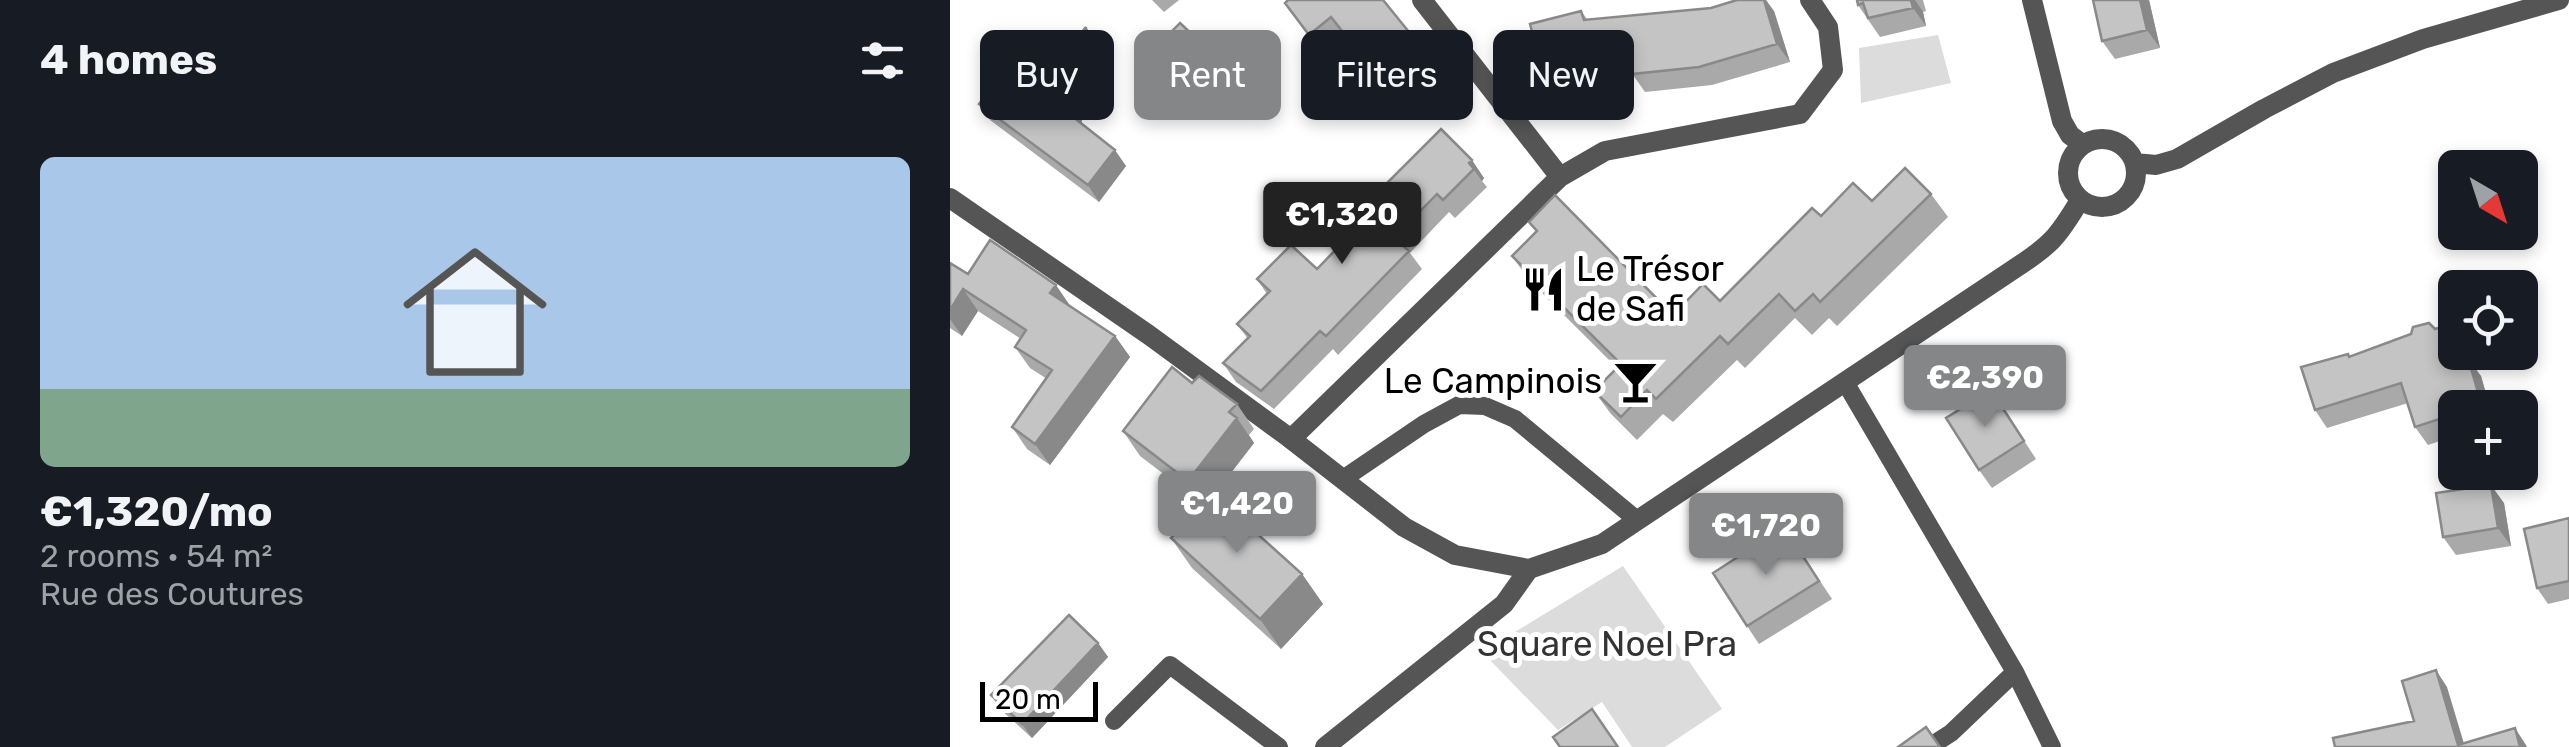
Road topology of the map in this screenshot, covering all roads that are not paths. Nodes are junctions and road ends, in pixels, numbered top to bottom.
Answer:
1 (1422, 0) edge
2 (1810, 0) edge
3 (2032, 0) edge
4 (2559, 0) edge
5 (2082, 144) junction
6 (2135, 164) junction
7 (1560, 177) junction
8 (950, 198) edge
9 (2080, 200) junction
10 (1845, 382) junction
11 (1291, 439) junction
12 (1343, 480) junction
13 (1636, 520) junction
14 (1529, 569) junction
15 (2016, 672) junction
16 (1114, 720) dead end
17 (1279, 747) edge
18 (1326, 747) edge
19 (1928, 747) edge
20 (2052, 747) edge

1 - 7 street
2 - 7 street
3 - 5 street
4 - 6 street
5 - 6 street
5 - 9 street
6 - 9 street
7 - 11 street
8 - 11 street
9 - 10 street
10 - 13 street
10 - 15 lane
11 - 12 street
12 - 13 lane
12 - 14 street
13 - 14 street
14 - 18 street
15 - 19 lane
15 - 20 lane
16 - 17 lane

